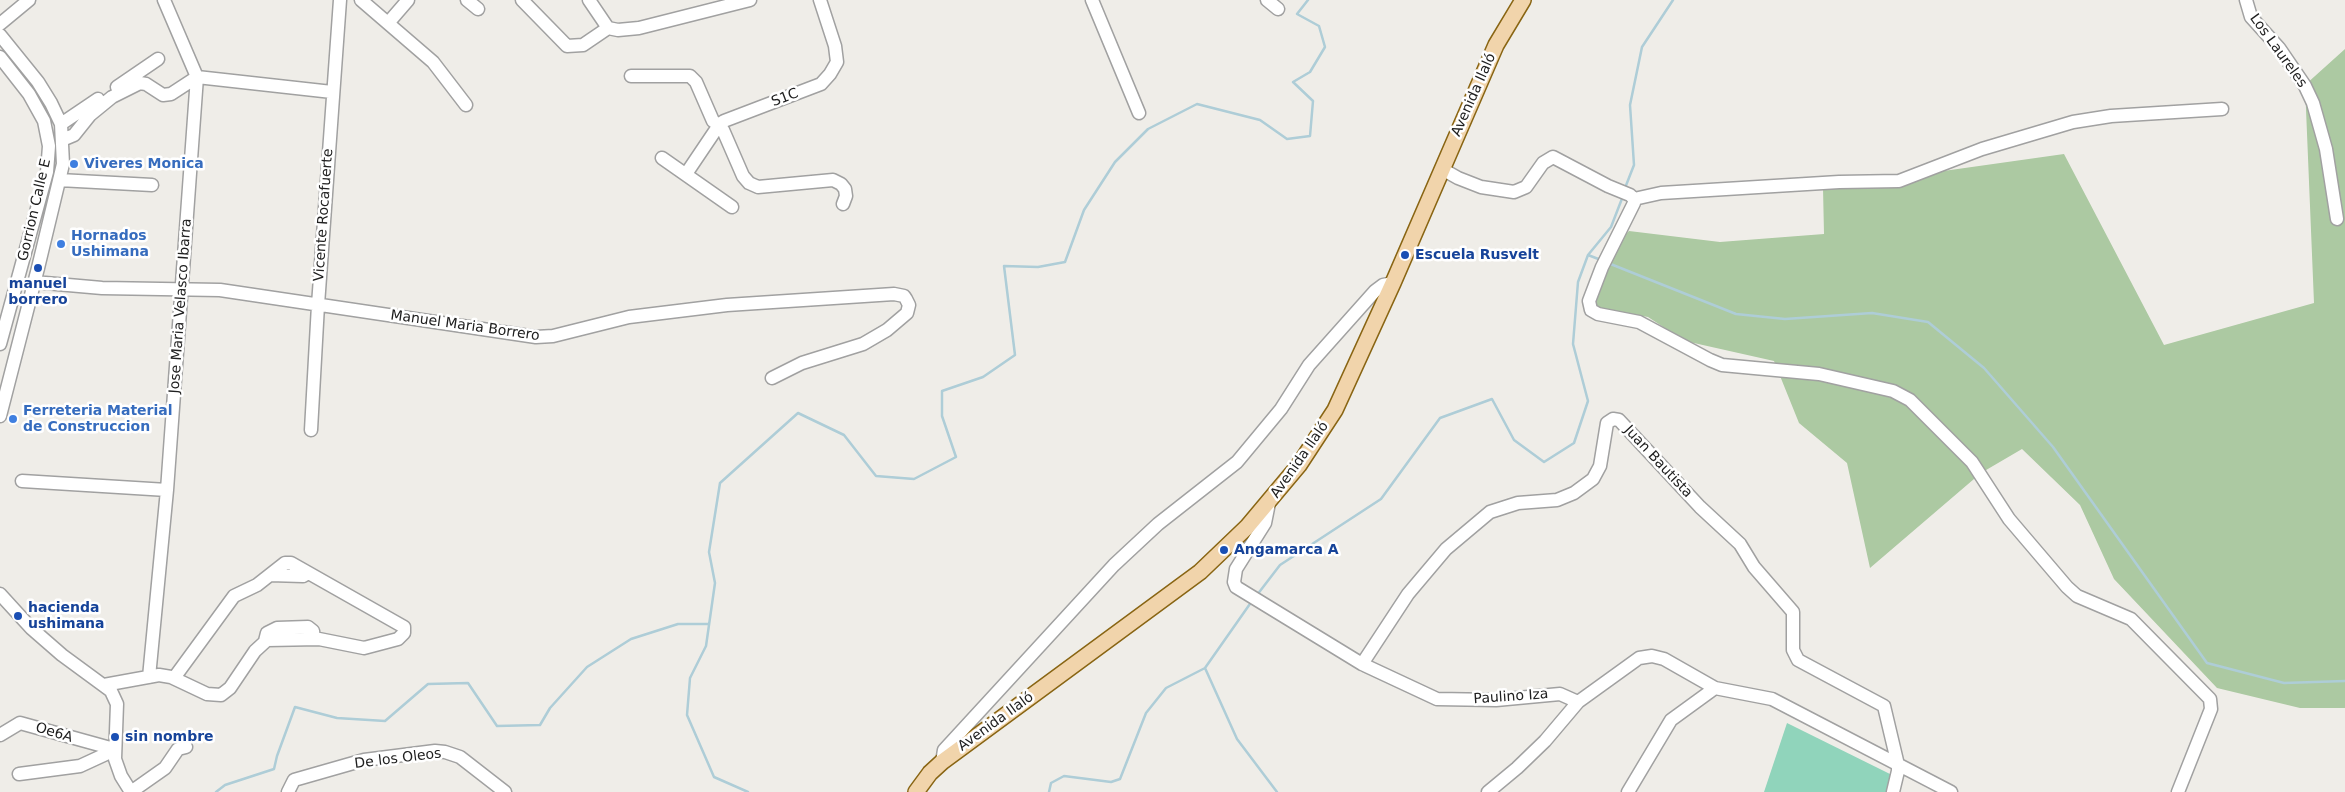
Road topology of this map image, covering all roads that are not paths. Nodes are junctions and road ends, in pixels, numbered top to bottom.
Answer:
1 (29, 0) edge
2 (164, 0) edge
3 (340, 0) edge
4 (361, 0) edge
5 (408, 0) edge
6 (467, 0) edge
7 (522, 0) edge
8 (589, 0) edge
9 (750, 0) edge
10 (820, 0) edge
11 (1092, 0) edge
12 (1267, 0) edge
13 (1523, 0) edge
14 (2246, 0) edge
15 (478, 9) dead end
16 (1278, 9) dead end
17 (389, 22) junction
18 (0, 24) edge
19 (608, 28) junction
20 (0, 35) edge
21 (0, 57) edge
22 (158, 60) dead end
23 (631, 76) dead end
24 (198, 77) junction
25 (332, 92) junction
26 (466, 105) dead end
27 (2222, 108) dead end
28 (1139, 113) dead end
29 (61, 124) junction
30 (720, 125) junction
31 (62, 140) junction
32 (662, 158) dead end
33 (1442, 169) junction
34 (686, 174) junction
35 (59, 180) junction
36 (152, 185) dead end
37 (1632, 197) junction
38 (843, 204) dead end
39 (732, 207) dead end
40 (2337, 219) dead end
41 (34, 282) junction
42 (1393, 284) junction
43 (182, 288) junction
44 (318, 305) junction
45 (1, 343) edge
46 (17, 346) junction
47 (772, 378) dead end
48 (0, 416) edge
49 (311, 430) dead end
50 (22, 480) dead end
51 (167, 490) junction
52 (1269, 503) junction
53 (0, 594) edge
54 (4, 608) edge
55 (1362, 664) junction
56 (149, 677) junction
57 (174, 678) junction
58 (104, 685) junction
59 (1714, 688) junction
60 (1578, 702) junction
61 (0, 736) edge
62 (186, 747) dead end
63 (112, 749) junction
64 (942, 762) junction
65 (1898, 765) junction
66 (19, 774) dead end
67 (131, 792) edge
68 (288, 792) edge
69 (506, 792) edge
70 (916, 792) edge
71 (1488, 792) edge
72 (1628, 792) edge
73 (1893, 792) edge
74 (1951, 792) edge
75 (2178, 792) edge

1 - 18 street
2 - 24 street, Jose Maria Velasco Ibarra
3 - 25 street, Vicente Rocafuerte
4 - 17 street
5 - 17 street
6 - 15 street
7 - 19 street
8 - 19 street
9 - 19 street
10 - 30 street, S1C
11 - 28 street
12 - 16 street
13 - 33 main road, Avenida Ilaló
14 - 40 street, Los Laureles
17 - 26 street
20 - 29 street
21 - 45 street, Gorrion Calle E
22 - 29 street
23 - 30 street
24 - 25 street
24 - 31 street
24 - 43 street, Jose Maria Velasco Ibarra
25 - 44 street, Vicente Rocafuerte
27 - 37 street
29 - 31 street
30 - 34 street
30 - 38 street
31 - 35 street
32 - 34 street
33 - 37 street
33 - 42 main road, Avenida Ilaló
34 - 39 street
35 - 36 street
35 - 41 street
37 - 75 street
41 - 43 street, Manuel Maria Borrero
41 - 46 street
42 - 52 main road, Avenida Ilaló
42 - 64 street
43 - 44 street, Manuel Maria Borrero
43 - 51 street, Jose Maria Velasco Ibarra
44 - 47 street, Manuel Maria Borrero
44 - 49 street, Vicente Rocafuerte
45 - 46 street
46 - 48 street
50 - 51 street
51 - 56 street, Jose Maria Velasco Ibarra
52 - 55 street, Paulino Iza
52 - 64 main road, Avenida Ilaló
53 - 54 street
54 - 58 street
55 - 60 street, Paulino Iza
55 - 65 street, Juan Bautista
56 - 57 street
56 - 58 street
57 - 57 street
58 - 63 street
59 - 60 street
59 - 65 street
59 - 72 street
60 - 71 street
61 - 63 street, Oe6A
62 - 67 street
63 - 66 street, Oe6A
63 - 67 street
64 - 70 main road, Avenida Ilaló
65 - 73 street, Juan Bautista
65 - 74 street
68 - 69 street, De los Oleos

